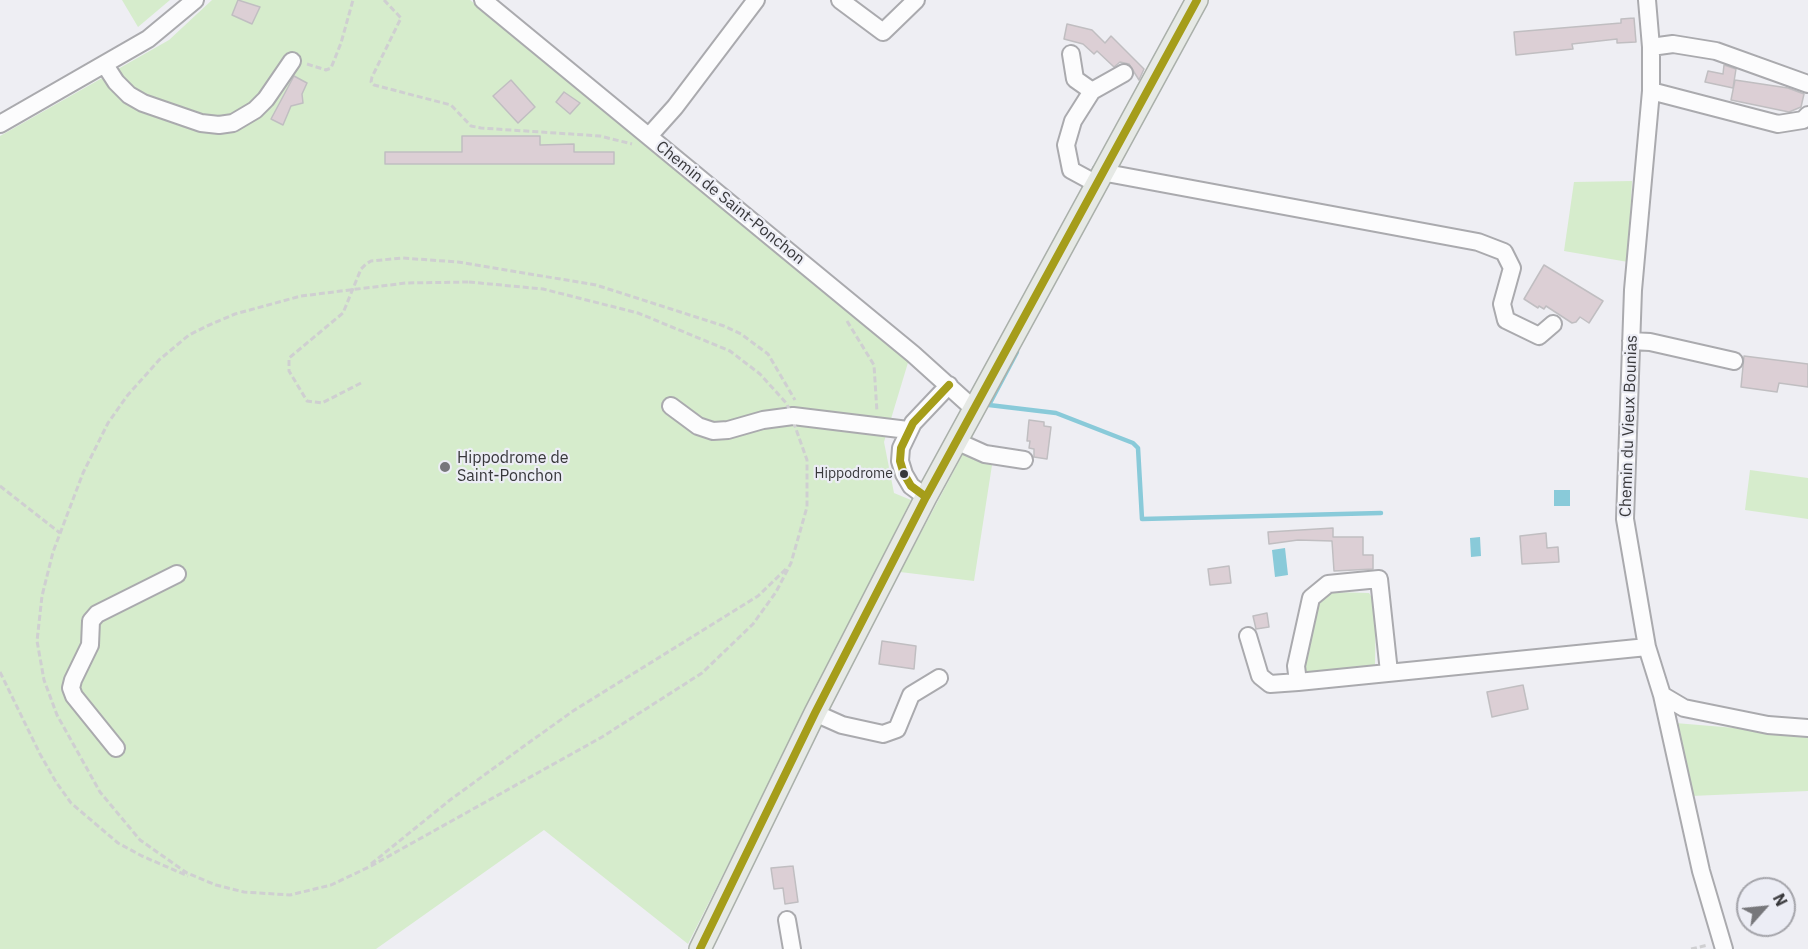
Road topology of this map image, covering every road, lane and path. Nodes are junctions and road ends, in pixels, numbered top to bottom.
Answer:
1 (195, 0) edge
2 (352, 0) edge
3 (384, 0) edge
4 (483, 0) edge
5 (756, 0) edge
6 (840, 0) edge
7 (916, 0) edge
8 (1197, 0) edge
9 (1647, 0) edge
10 (1651, 47) junction
11 (1071, 54) dead end
12 (292, 61) joint
13 (105, 65) junction
14 (1124, 73) dead end
15 (1808, 84) edge
16 (1092, 91) junction
17 (1651, 91) junction
18 (1808, 115) edge
19 (0, 124) edge
20 (644, 142) junction
21 (1098, 178) junction
22 (354, 287) junction
23 (841, 313) dead end
24 (1553, 324) dead end
25 (1631, 341) junction
26 (1734, 361) dead end
27 (361, 383) dead end
28 (949, 385) junction
29 (671, 406) dead end
30 (974, 409) junction
31 (793, 416) junction
32 (814, 418) junction
33 (877, 425) junction
34 (908, 430) junction
35 (956, 441) junction
36 (1024, 460) dead end
37 (0, 486) edge
38 (926, 497) junction
39 (60, 533) junction
40 (791, 563) junction
41 (177, 573) dead end
42 (1248, 636) dead end
43 (1647, 647) junction
44 (0, 672) edge
45 (1389, 672) junction
46 (939, 678) dead end
47 (1298, 682) junction
48 (1662, 695) junction
49 (816, 713) junction
50 (1808, 728) edge
51 (116, 748) dead end
52 (362, 871) junction
53 (216, 885) junction
54 (787, 920) dead end
55 (700, 949) edge
56 (792, 949) edge
57 (1724, 949) edge

1 - 13 street
2 - 12 path
3 - 20 path
4 - 20 street, Chemin de Saint-Ponchon
5 - 20 street
6 - 7 street
8 - 21 main road
9 - 10 street, Chemin du Vieux Bounias
10 - 15 street
10 - 17 street, Chemin du Vieux Bounias
11 - 16 street
12 - 13 street
13 - 19 street
14 - 16 street
16 - 21 street
17 - 18 street
17 - 25 street, Chemin du Vieux Bounias
20 - 28 street, Chemin de Saint-Ponchon
21 - 24 street
21 - 30 main road
22 - 27 path
22 - 31 path
22 - 32 path
22 - 39 path
23 - 33 path
25 - 26 street
25 - 43 street, Chemin du Vieux Bounias
28 - 30 street, Chemin de Saint-Ponchon
28 - 34 street
29 - 31 street
30 - 35 main road
31 - 32 street
31 - 40 path
32 - 33 street
33 - 34 street
34 - 38 street
35 - 36 street
35 - 38 main road
37 - 39 path
38 - 49 main road
39 - 53 path
40 - 52 path
40 - 52 path
41 - 51 street
42 - 47 street
43 - 45 street
43 - 48 street, Chemin du Vieux Bounias
44 - 53 path
45 - 47 street
45 - 47 street
46 - 49 street
48 - 50 street
48 - 57 street, Chemin du Vieux Bounias
49 - 55 main road
52 - 53 path
54 - 56 street

